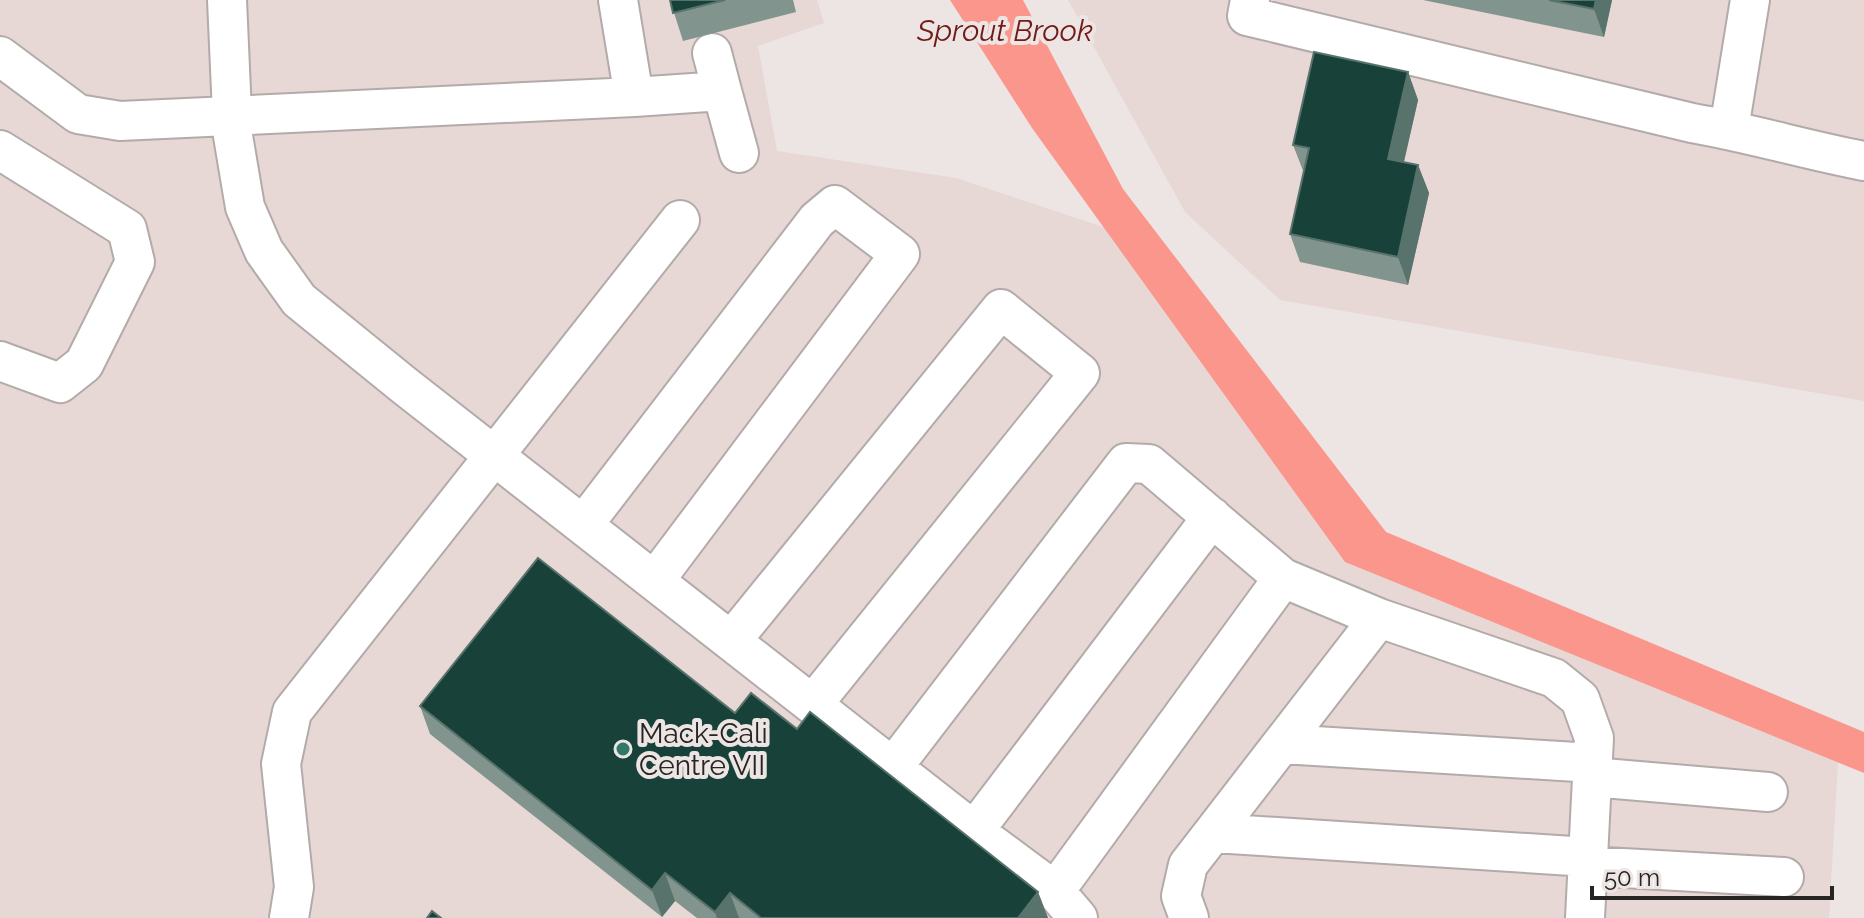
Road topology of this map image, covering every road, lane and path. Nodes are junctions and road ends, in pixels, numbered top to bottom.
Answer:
1 (227, 0) edge
2 (618, 0) edge
3 (1250, 0) edge
4 (1750, 0) edge
5 (712, 53) dead end
6 (0, 56) edge
7 (722, 91) junction
8 (634, 97) junction
9 (232, 116) junction
10 (1729, 129) junction
11 (0, 150) edge
12 (739, 153) dead end
13 (1864, 161) edge
14 (680, 220) dead end
15 (0, 361) edge
16 (495, 455) junction
17 (1212, 517) junction
18 (584, 524) junction
19 (1283, 578) junction
20 (655, 580) junction
21 (1379, 618) junction
22 (732, 640) junction
23 (813, 704) junction
24 (1282, 744) junction
25 (893, 767) junction
26 (1592, 770) junction
27 (1768, 792) dead end
28 (974, 831) junction
29 (1214, 833) junction
30 (1587, 862) junction
31 (1784, 877) dead end
32 (1066, 905) edge
33 (289, 918) edge
34 (1189, 918) edge
35 (1585, 918) edge

1 - 9 lane
2 - 8 lane
3 - 10 lane
4 - 10 lane
5 - 7 lane
6 - 9 lane
7 - 8 lane
7 - 12 lane
8 - 9 lane
9 - 16 lane
10 - 13 lane
11 - 15 lane
14 - 16 lane
16 - 18 lane
16 - 33 lane
17 - 19 lane
17 - 25 lane
17 - 28 lane
18 - 20 lane
18 - 20 lane
19 - 21 lane
19 - 32 lane
20 - 22 lane
21 - 24 lane
21 - 26 lane
22 - 23 lane
22 - 23 lane
23 - 25 lane
24 - 26 lane
24 - 29 lane
25 - 28 lane
26 - 27 lane
26 - 30 lane
28 - 32 lane
29 - 30 lane
29 - 34 lane
30 - 31 lane
30 - 35 lane

